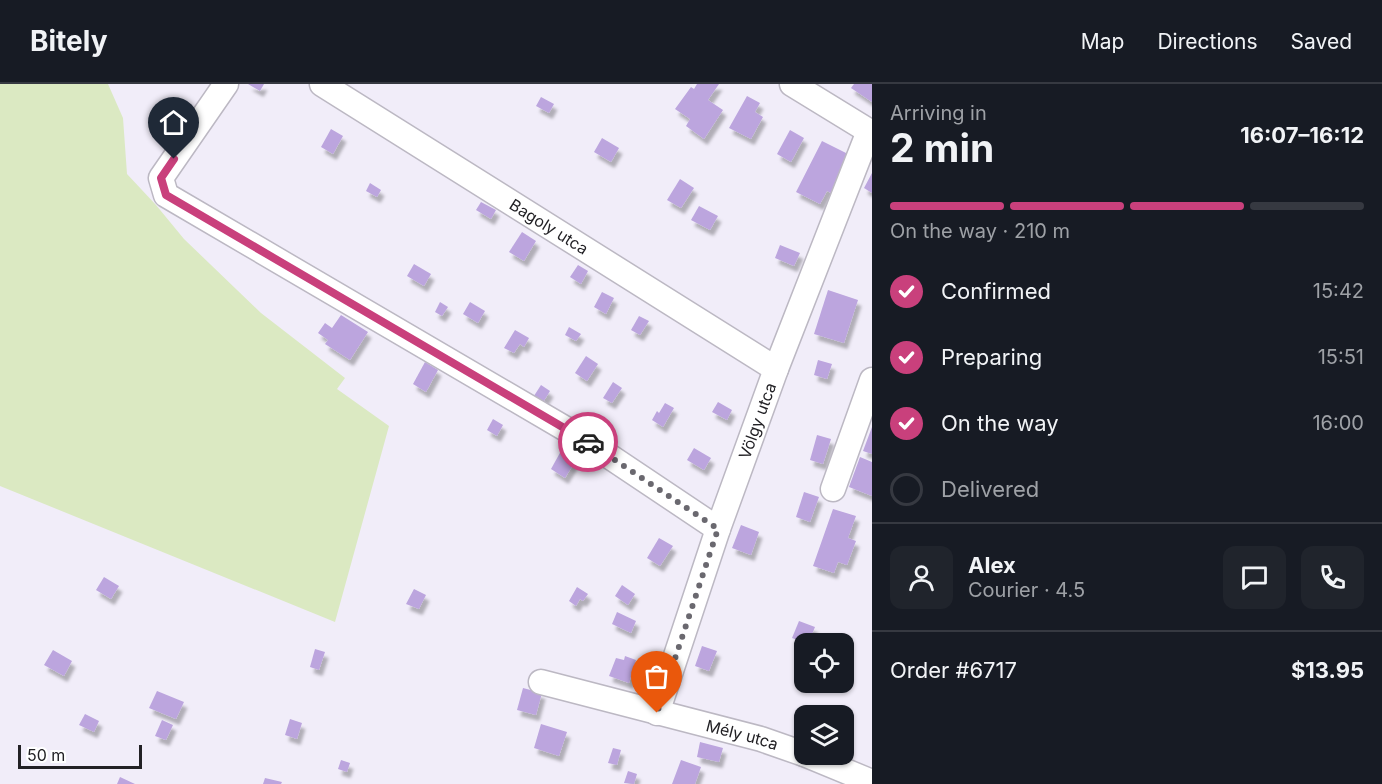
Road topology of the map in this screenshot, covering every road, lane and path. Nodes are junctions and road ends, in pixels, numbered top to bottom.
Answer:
1 (226, 84) edge
2 (322, 84) edge
3 (792, 84) edge
4 (870, 132) edge
5 (776, 369) junction
6 (872, 380) edge
7 (833, 489) dead end
8 (718, 529) junction
9 (541, 682) dead end
10 (657, 713) junction
11 (794, 751) edge
12 (831, 765) edge
13 (872, 782) edge

1 - 8 street
2 - 5 street, Bagoly utca
3 - 4 street
4 - 5 street, Völgy utca
5 - 8 street, Völgy utca
6 - 7 street
8 - 10 street, Völgy utca
9 - 10 street, Mély utca
10 - 11 street, Mély utca
12 - 13 street, Mély utca

